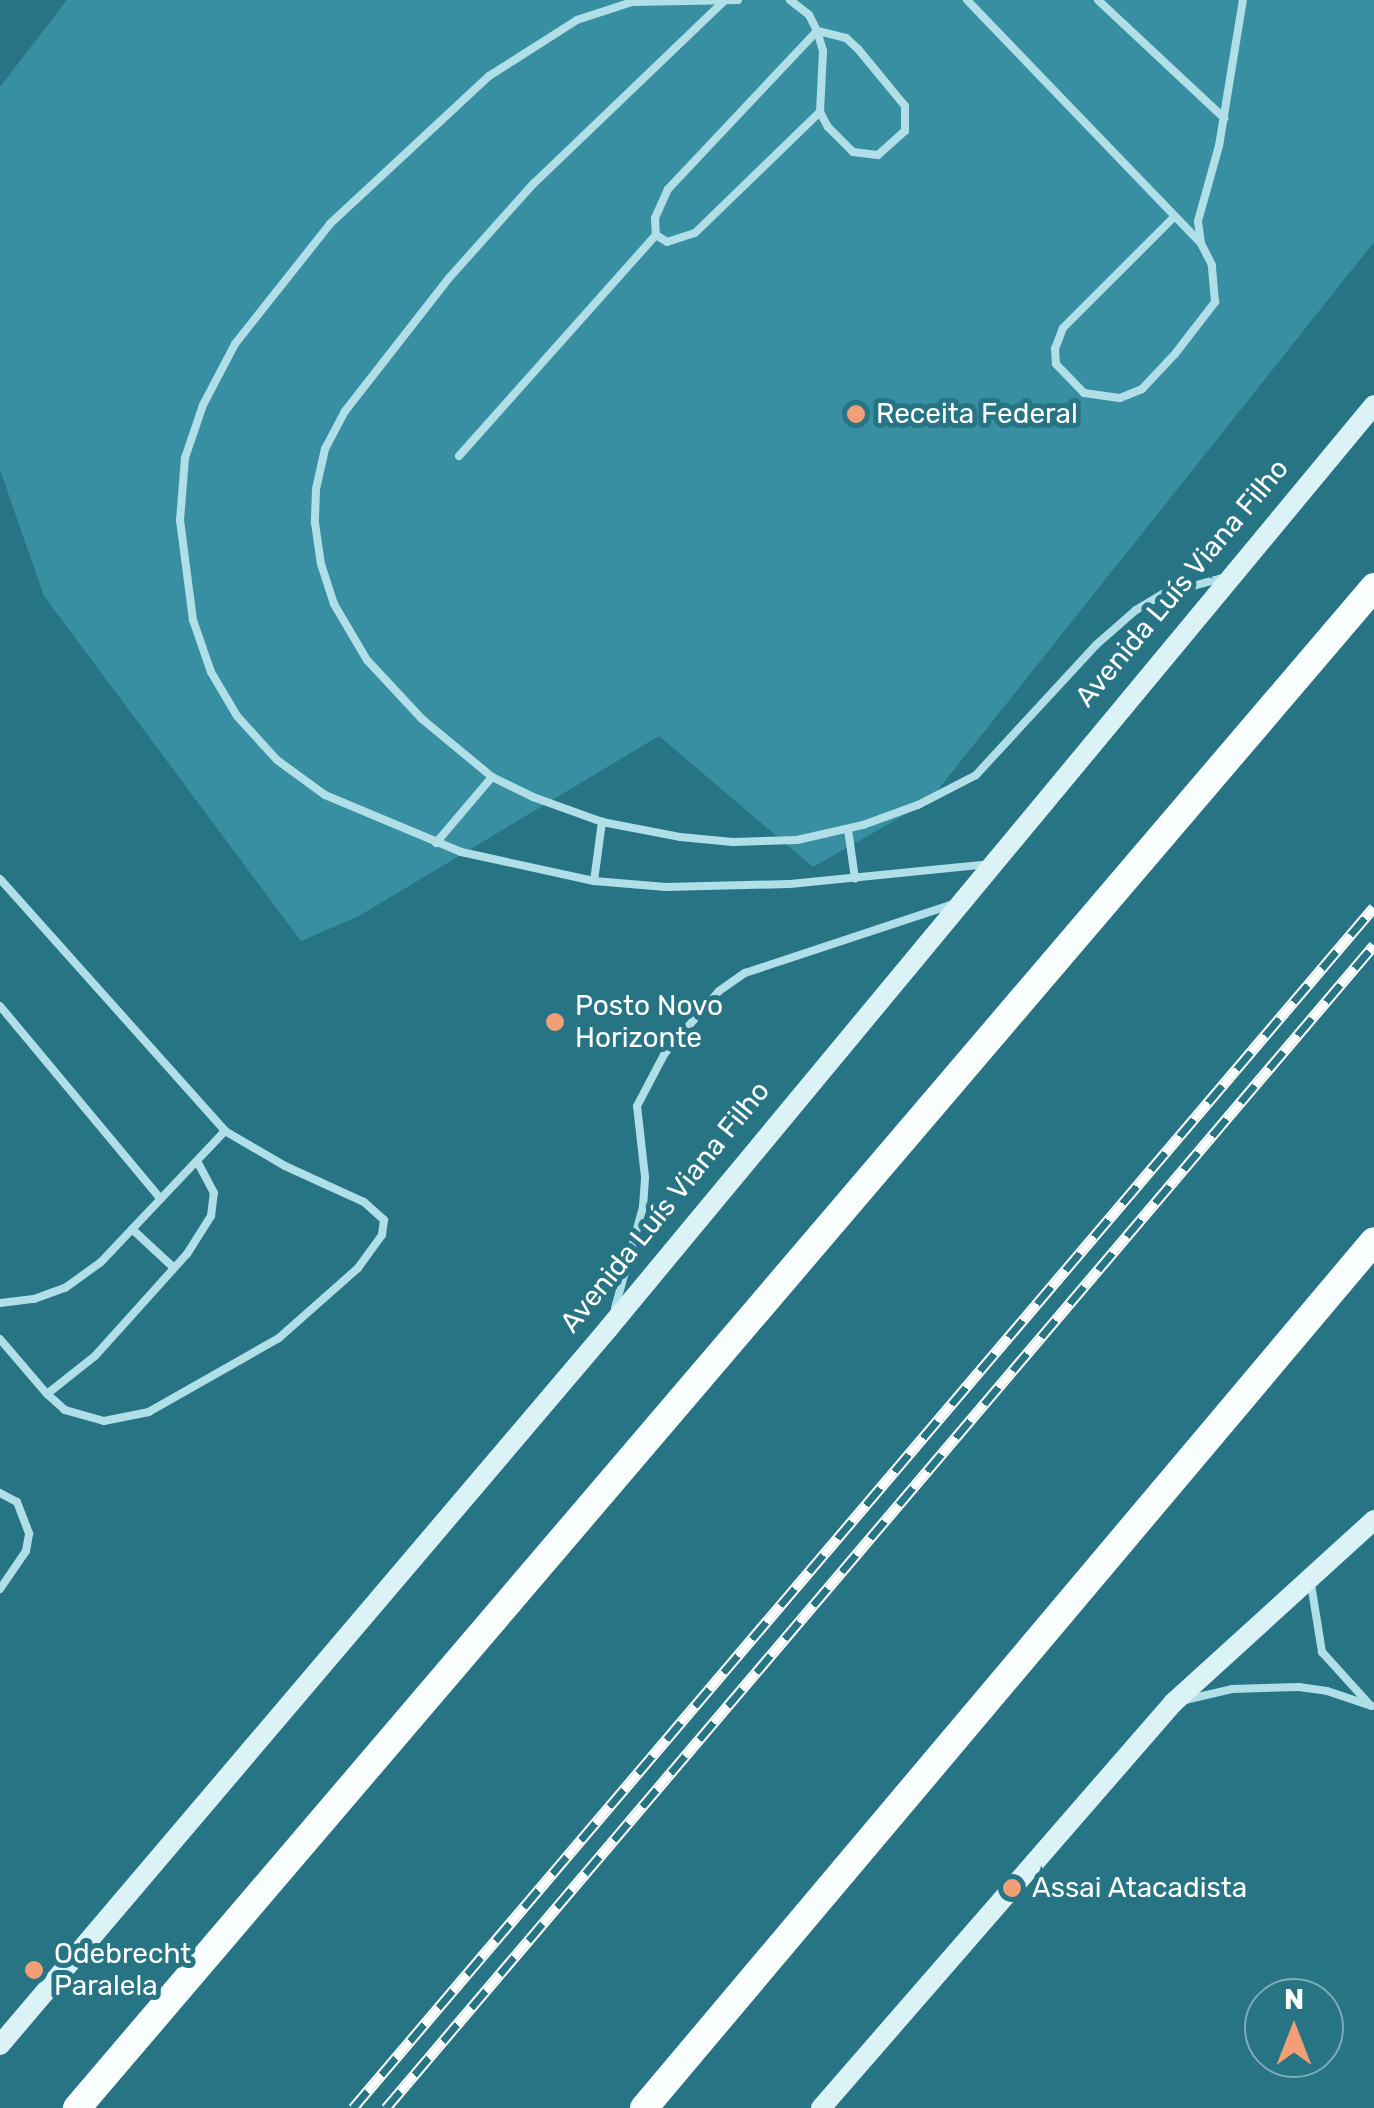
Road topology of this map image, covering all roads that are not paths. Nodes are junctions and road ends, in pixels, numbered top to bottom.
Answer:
1 (738, 0) edge
2 (790, 0) edge
3 (967, 0) edge
4 (1098, 0) edge
5 (1242, 1) edge
6 (724, 2) edge
7 (817, 31) junction
8 (820, 112) junction
9 (1224, 118) junction
10 (1174, 217) junction
11 (656, 235) junction
12 (1200, 243) junction
13 (1374, 405) edge
14 (458, 456) dead end
15 (1231, 576) junction
16 (1374, 587) edge
17 (492, 777) junction
18 (602, 822) junction
19 (848, 829) junction
20 (436, 843) junction
21 (989, 864) junction
22 (0, 879) edge
23 (855, 879) junction
24 (594, 881) junction
25 (958, 902) junction
26 (0, 1006) edge
27 (225, 1131) junction
28 (197, 1162) junction
29 (161, 1199) junction
30 (132, 1229) junction
31 (1374, 1240) edge
32 (174, 1268) junction
33 (0, 1303) edge
34 (608, 1328) junction
35 (0, 1339) edge
36 (47, 1394) junction
37 (0, 1493) edge
38 (1374, 1520) edge
39 (1311, 1574) junction
40 (0, 1589) edge
41 (1174, 1703) junction
42 (1373, 1707) edge
43 (0, 2045) edge
44 (78, 2108) edge
45 (644, 2108) edge
46 (820, 2108) edge

1 - 6 lane
2 - 7 lane
3 - 10 lane
4 - 9 lane
5 - 9 lane
6 - 17 lane
6 - 20 lane
7 - 8 lane
7 - 8 lane
7 - 11 lane
8 - 11 lane
9 - 12 lane
10 - 12 lane
10 - 12 lane
11 - 14 lane
13 - 15 main road, Avenida Luís Viana Filho
15 - 19 lane
15 - 21 main road, Avenida Luís Viana Filho
16 - 44 highway
17 - 18 lane
17 - 20 lane
18 - 19 lane
18 - 24 lane
19 - 23 lane
20 - 24 lane
21 - 23 lane
21 - 25 main road, Avenida Luís Viana Filho
22 - 27 lane
23 - 24 lane
25 - 34 main road, Avenida Luís Viana Filho
25 - 34 lane
26 - 29 lane
27 - 28 lane
27 - 36 lane
28 - 29 lane
28 - 32 lane
29 - 30 lane
30 - 32 lane
30 - 33 lane
31 - 45 highway
32 - 36 lane
34 - 43 main road, Avenida Luís Viana Filho
35 - 36 lane
37 - 40 lane
38 - 39 main road
39 - 41 main road
39 - 42 lane
41 - 42 lane
41 - 46 main road

